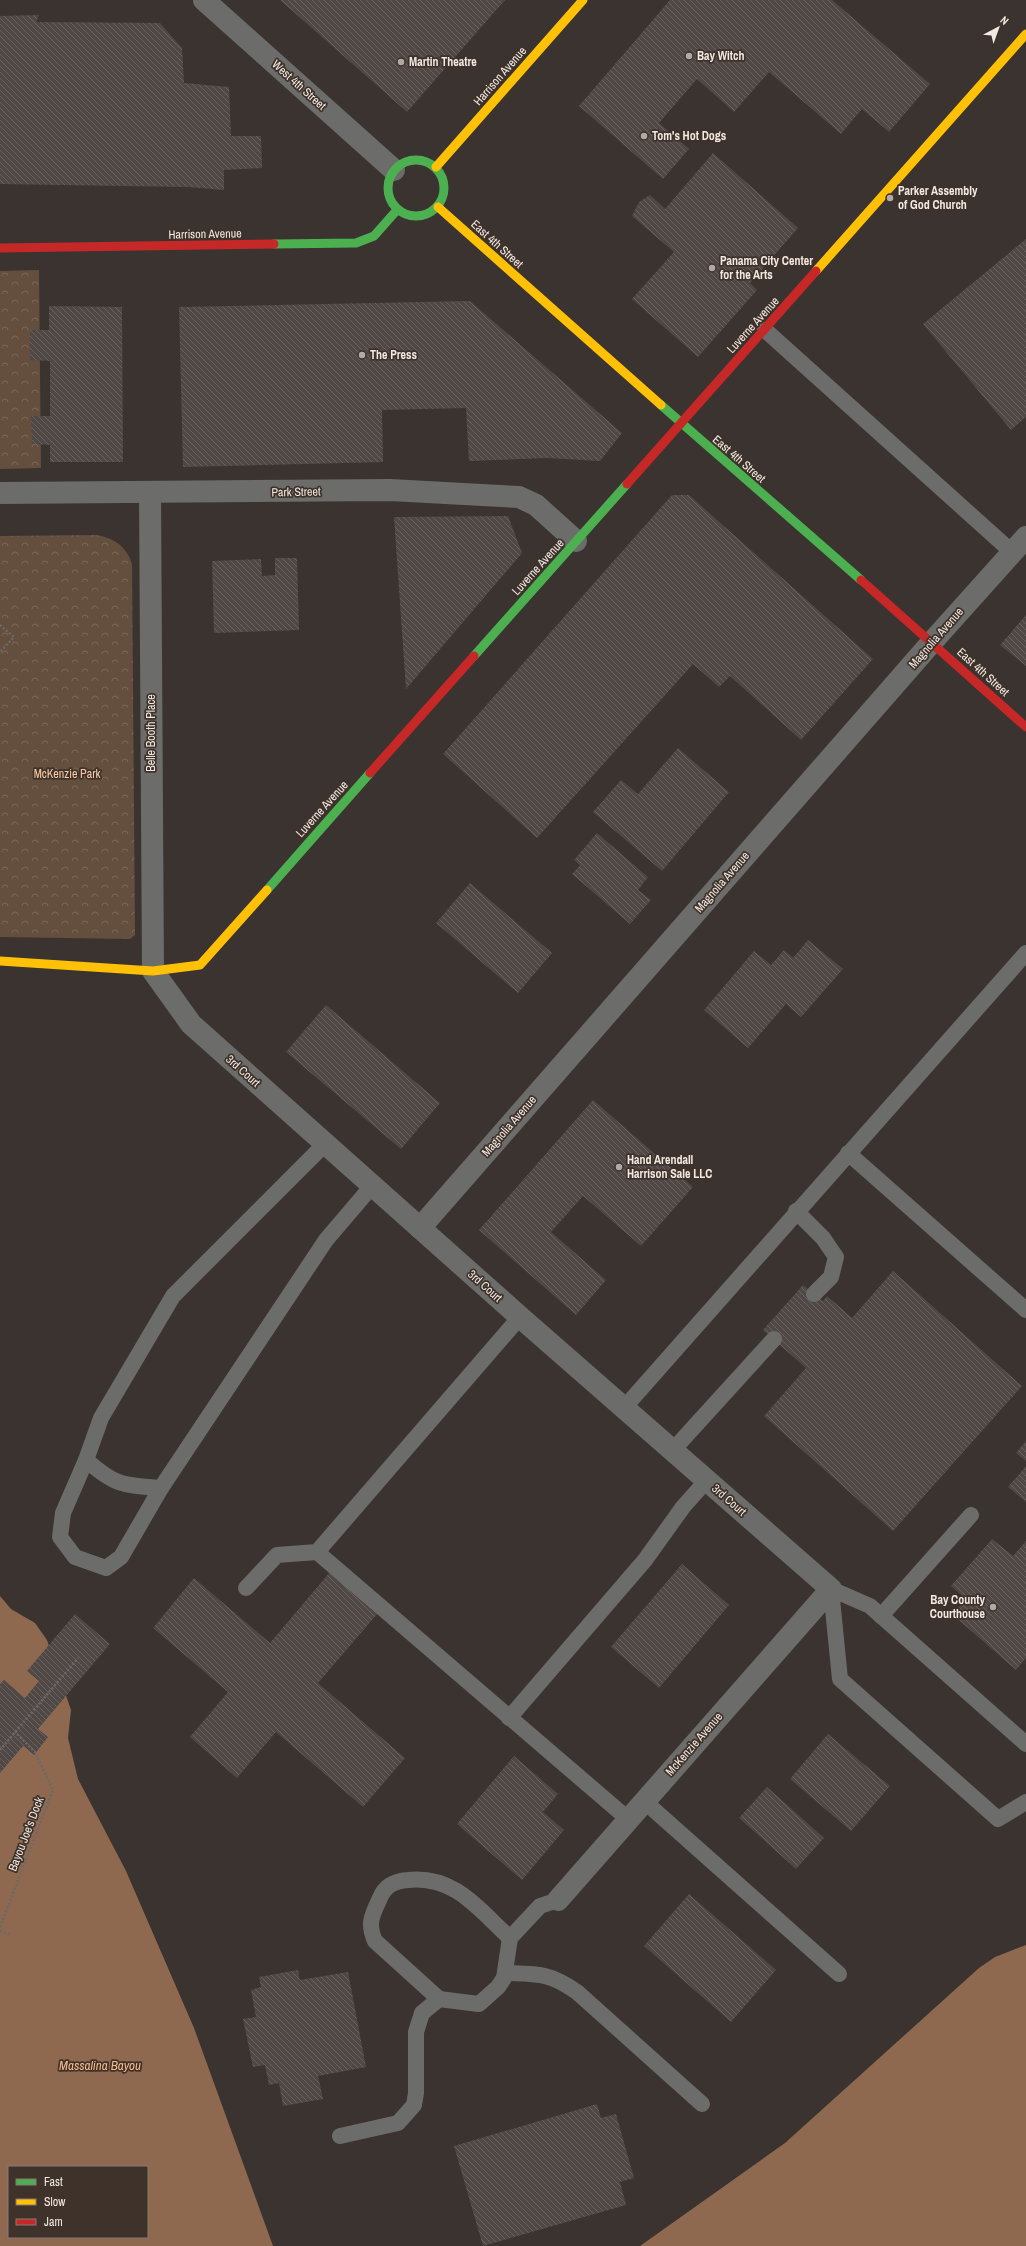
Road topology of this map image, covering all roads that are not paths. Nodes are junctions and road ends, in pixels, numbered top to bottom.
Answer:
1 (204, 0) edge
2 (583, 0) edge
3 (1026, 34) edge
4 (436, 167) junction
5 (394, 170) junction
6 (438, 207) junction
7 (397, 210) junction
8 (0, 248) edge
9 (765, 330) junction
10 (681, 424) junction
11 (0, 493) edge
12 (150, 494) junction
13 (576, 541) junction
14 (1019, 545) edge
15 (932, 642) junction
16 (1026, 727) edge
17 (1026, 953) edge
18 (0, 961) edge
19 (153, 971) junction
20 (325, 1144) junction
21 (848, 1153) junction
22 (372, 1186) junction
23 (796, 1211) junction
24 (420, 1228) junction
25 (814, 1294) dead end
26 (1026, 1310) edge
27 (520, 1317) junction
28 (774, 1339) dead end
29 (624, 1408) junction
30 (673, 1450) junction
31 (86, 1460) junction
32 (707, 1480) junction
33 (161, 1488) junction
34 (971, 1515) dead end
35 (317, 1552) junction
36 (246, 1588) dead end
37 (831, 1589) junction
38 (881, 1616) junction
39 (509, 1718) junction
40 (1026, 1744) edge
41 (644, 1802) junction
42 (1026, 1802) edge
43 (628, 1820) junction
44 (558, 1900) joint
45 (510, 1938) junction
46 (505, 1973) junction
47 (839, 1974) dead end
48 (440, 1999) junction
49 (702, 2104) dead end
50 (340, 2136) dead end

1 - 5 street, West 4th Street
2 - 4 street, Harrison Avenue
3 - 9 street, Luverne Avenue
4 - 5 street
4 - 6 street
5 - 7 street
6 - 7 street
6 - 10 street, East 4th Street
7 - 8 street, Harrison Avenue
9 - 10 street, Luverne Avenue
9 - 14 lane
10 - 13 street, Luverne Avenue
10 - 15 street, East 4th Street
11 - 12 street, Park Street
12 - 13 street, Park Street
12 - 19 street, Belle Booth Place
13 - 19 street, Luverne Avenue
14 - 15 street, Magnolia Avenue
15 - 16 street, East 4th Street
15 - 24 street, Magnolia Avenue
17 - 21 lane
18 - 19 street, Luverne Avenue
19 - 20 street, 3rd Court
20 - 22 street, 3rd Court
20 - 31 lane
21 - 23 lane
21 - 26 lane
22 - 24 street, 3rd Court
22 - 33 lane
23 - 25 lane
23 - 29 lane
24 - 27 street, 3rd Court
27 - 29 street, 3rd Court
27 - 35 lane
28 - 30 lane
29 - 30 street, 3rd Court
30 - 32 street, 3rd Court
31 - 33 lane
31 - 33 lane
32 - 37 street, 3rd Court
32 - 39 lane
34 - 38 lane
35 - 36 lane
35 - 39 lane
37 - 38 lane
37 - 41 street, McKenzie Avenue
37 - 42 lane
38 - 40 lane
39 - 43 lane
41 - 43 street, McKenzie Avenue
41 - 47 lane
43 - 44 street, McKenzie Avenue
44 - 45 lane
45 - 46 lane
45 - 48 lane
46 - 48 lane
46 - 49 lane
48 - 50 lane

